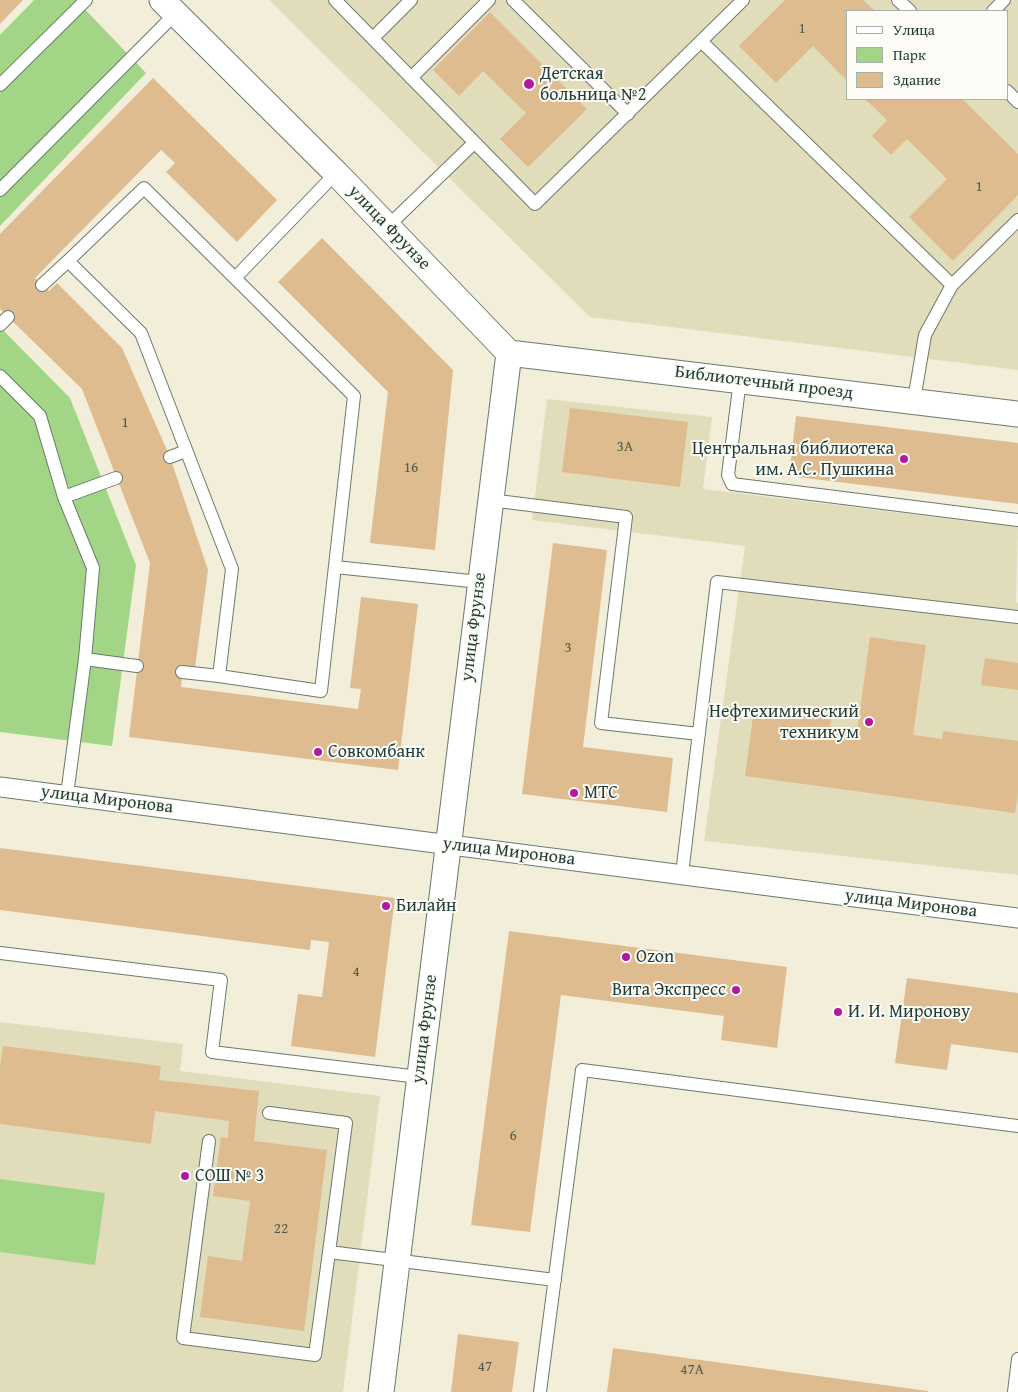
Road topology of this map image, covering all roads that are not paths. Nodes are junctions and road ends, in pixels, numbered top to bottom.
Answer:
1 (86, 0) edge
2 (335, 0) edge
3 (411, 0) edge
4 (489, 0) edge
5 (513, 0) edge
6 (743, 0) edge
7 (898, 0) edge
8 (1004, 0) edge
9 (169, 7) edge
10 (909, 10) edge
11 (994, 10) edge
12 (373, 38) junction
13 (702, 42) junction
14 (411, 78) junction
15 (0, 85) edge
16 (1008, 92) edge
17 (1018, 102) edge
18 (628, 114) junction
19 (474, 143) junction
20 (336, 173) junction
21 (0, 190) edge
22 (1018, 220) edge
23 (387, 227) junction
24 (68, 261) junction
25 (235, 278) junction
26 (42, 285) dead end
27 (952, 285) junction
28 (510, 353) junction
29 (0, 376) edge
30 (740, 380) junction
31 (914, 400) junction
32 (1018, 414) edge
33 (186, 451) junction
34 (170, 457) dead end
35 (116, 478) dead end
36 (64, 497) junction
37 (490, 500) junction
38 (1018, 520) edge
39 (336, 567) junction
40 (480, 582) junction
41 (1018, 617) edge
42 (85, 659) junction
43 (137, 666) dead end
44 (182, 672) dead end
45 (220, 676) junction
46 (699, 734) junction
47 (0, 786) edge
48 (67, 795) junction
49 (448, 844) junction
50 (682, 874) junction
51 (1018, 915) edge
52 (0, 954) edge
53 (419, 1077) junction
54 (269, 1113) dead end
55 (1018, 1126) edge
56 (209, 1141) dead end
57 (329, 1252) junction
58 (397, 1260) junction
59 (555, 1280) junction
60 (1018, 1359) edge
61 (381, 1392) edge
62 (540, 1392) edge
63 (1014, 1392) edge

1 - 15 lane
2 - 12 lane
3 - 12 lane
4 - 14 lane
5 - 18 lane
6 - 13 lane
7 - 10 lane
8 - 11 lane
9 - 20 street, улица Фрунзе
9 - 21 lane
12 - 14 lane
13 - 18 lane
13 - 27 lane
14 - 19 lane
16 - 17 lane
18 - 19 lane
19 - 23 lane
20 - 23 street, улица Фрунзе
20 - 25 lane
22 - 27 lane
23 - 28 street, улица Фрунзе
24 - 25 lane
24 - 26 lane
24 - 33 lane
25 - 39 lane
27 - 31 lane
28 - 30 street, Библиотечный проезд
28 - 37 street, улица Фрунзе
29 - 36 lane
30 - 31 street, Библиотечный проезд
30 - 38 lane
31 - 32 street, Библиотечный проезд
33 - 34 lane
33 - 45 lane
35 - 36 lane
36 - 42 lane
37 - 40 street, улица Фрунзе
37 - 46 lane
39 - 40 lane
39 - 45 lane
40 - 49 street, улица Фрунзе
41 - 46 lane
42 - 43 lane
42 - 48 lane
44 - 45 lane
46 - 50 lane
47 - 48 street, улица Миронова
48 - 49 street, улица Миронова
49 - 50 street, улица Миронова
49 - 53 street, улица Фрунзе
50 - 51 street, улица Миронова
52 - 53 lane
53 - 58 street, улица Фрунзе
54 - 57 lane
55 - 59 lane
56 - 57 lane
57 - 58 lane
58 - 59 lane
58 - 61 street, улица Фрунзе
59 - 62 lane
60 - 63 lane

